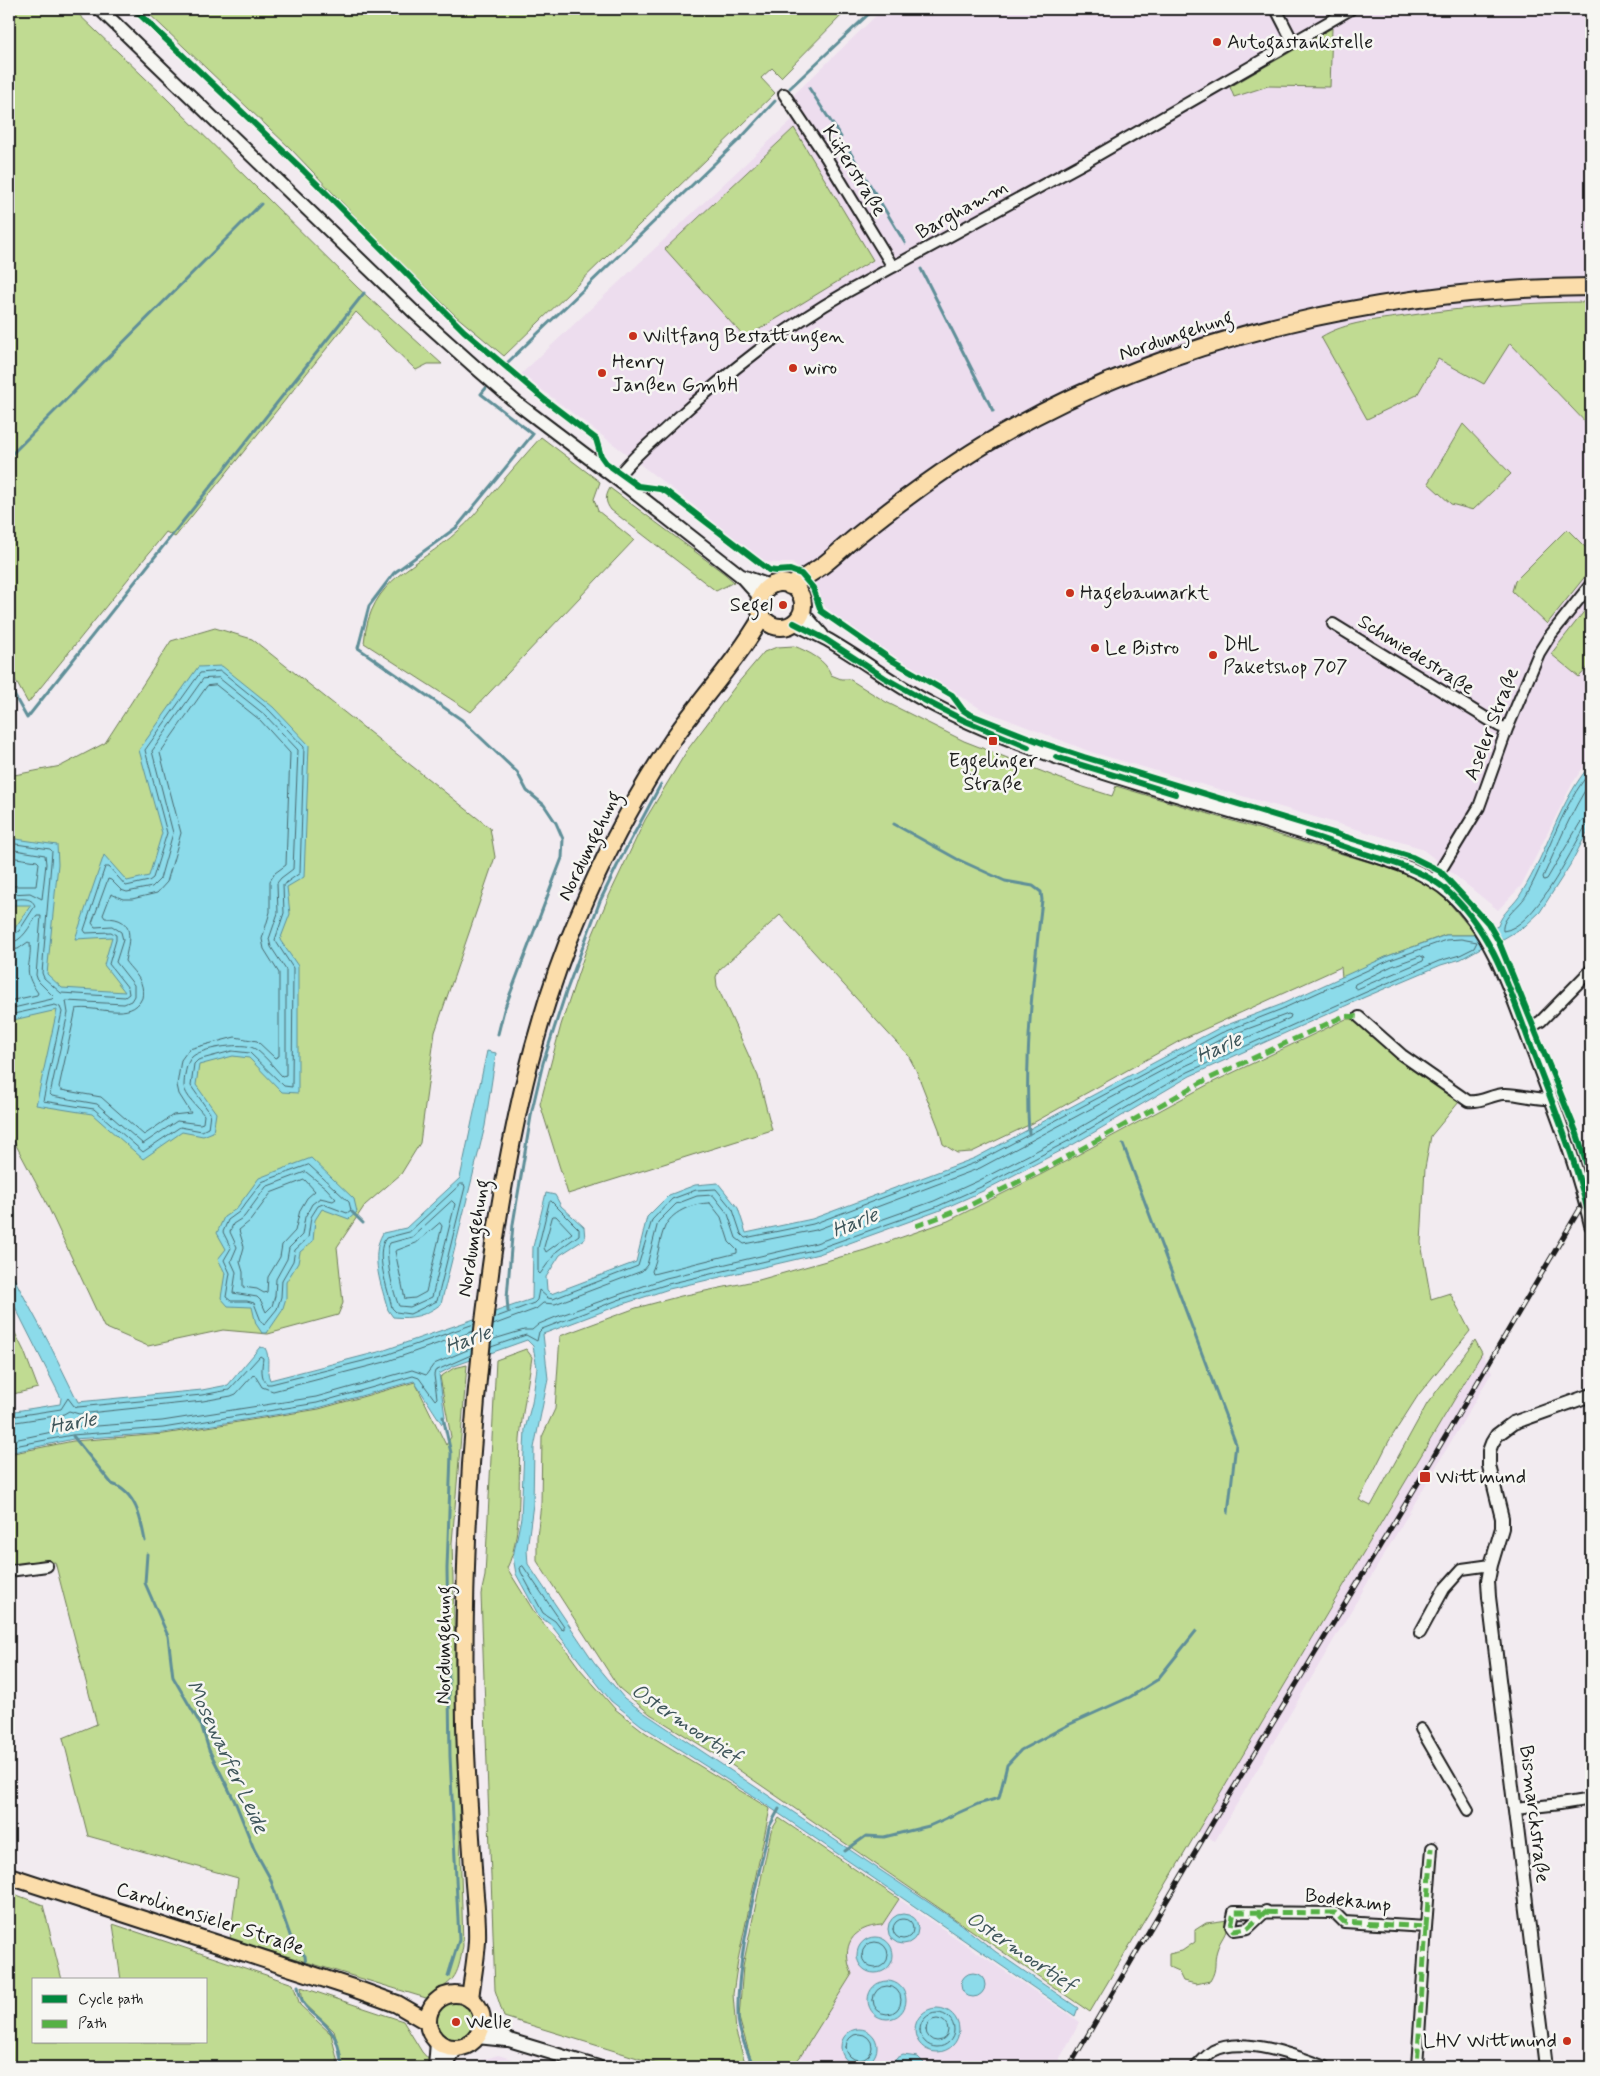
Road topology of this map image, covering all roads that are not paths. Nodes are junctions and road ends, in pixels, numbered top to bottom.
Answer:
1 (100, 9) edge
2 (1276, 9) edge
3 (1351, 9) edge
4 (1293, 42) junction
5 (784, 94) dead end
6 (893, 267) junction
7 (1591, 287) edge
8 (616, 479) junction
9 (1591, 584) edge
10 (795, 590) junction
11 (765, 591) junction
12 (798, 618) junction
13 (767, 622) junction
14 (1333, 624) dead end
15 (1507, 729) junction
16 (1434, 881) junction
17 (1591, 970) edge
18 (1359, 1016) dead end
19 (1525, 1031) junction
20 (1551, 1099) junction
21 (1591, 1226) edge
22 (1591, 1395) edge
23 (1491, 1565) junction
24 (47, 1566) dead end
25 (9, 1572) edge
26 (1420, 1633) dead end
27 (1421, 1728) dead end
28 (1591, 1799) edge
29 (1515, 1809) junction
30 (1468, 1810) dead end
31 (1432, 1848) dead end
32 (9, 1876) edge
33 (1266, 1911) dead end
34 (1426, 1927) junction
35 (464, 1997) junction
36 (431, 2014) junction
37 (480, 2030) junction
38 (438, 2042) junction
39 (456, 2048) junction
40 (1322, 2066) edge
41 (436, 2067) edge
42 (444, 2067) edge
43 (598, 2067) edge
44 (1196, 2067) edge
45 (1417, 2067) edge
46 (1546, 2067) edge

1 - 8 street
2 - 4 street
3 - 4 street, Barghamm
4 - 6 street, Barghamm
5 - 6 street, Küferstraße
6 - 8 street, Barghamm
7 - 10 main road, Nordumgehung
8 - 11 street
9 - 15 street, Aseler Straße
10 - 11 main road
10 - 12 main road
11 - 13 main road
12 - 13 main road
12 - 16 street
13 - 35 main road, Nordumgehung
14 - 15 street, Schmiedestraße
15 - 16 street, Aseler Straße
16 - 19 street
17 - 19 street
18 - 20 street
19 - 20 street
20 - 21 street
22 - 23 street, Bismarckstraße
23 - 26 street
23 - 29 street, Bismarckstraße
24 - 25 street
27 - 30 street
28 - 29 street
29 - 46 street, Bismarckstraße
31 - 34 street
32 - 36 main road, Carolinensieler Straße
33 - 34 street, Bodekamp
34 - 45 street
35 - 36 main road
35 - 37 main road
36 - 38 main road
37 - 39 main road
37 - 43 street
38 - 39 main road
38 - 41 main road
39 - 42 main road
40 - 44 street

